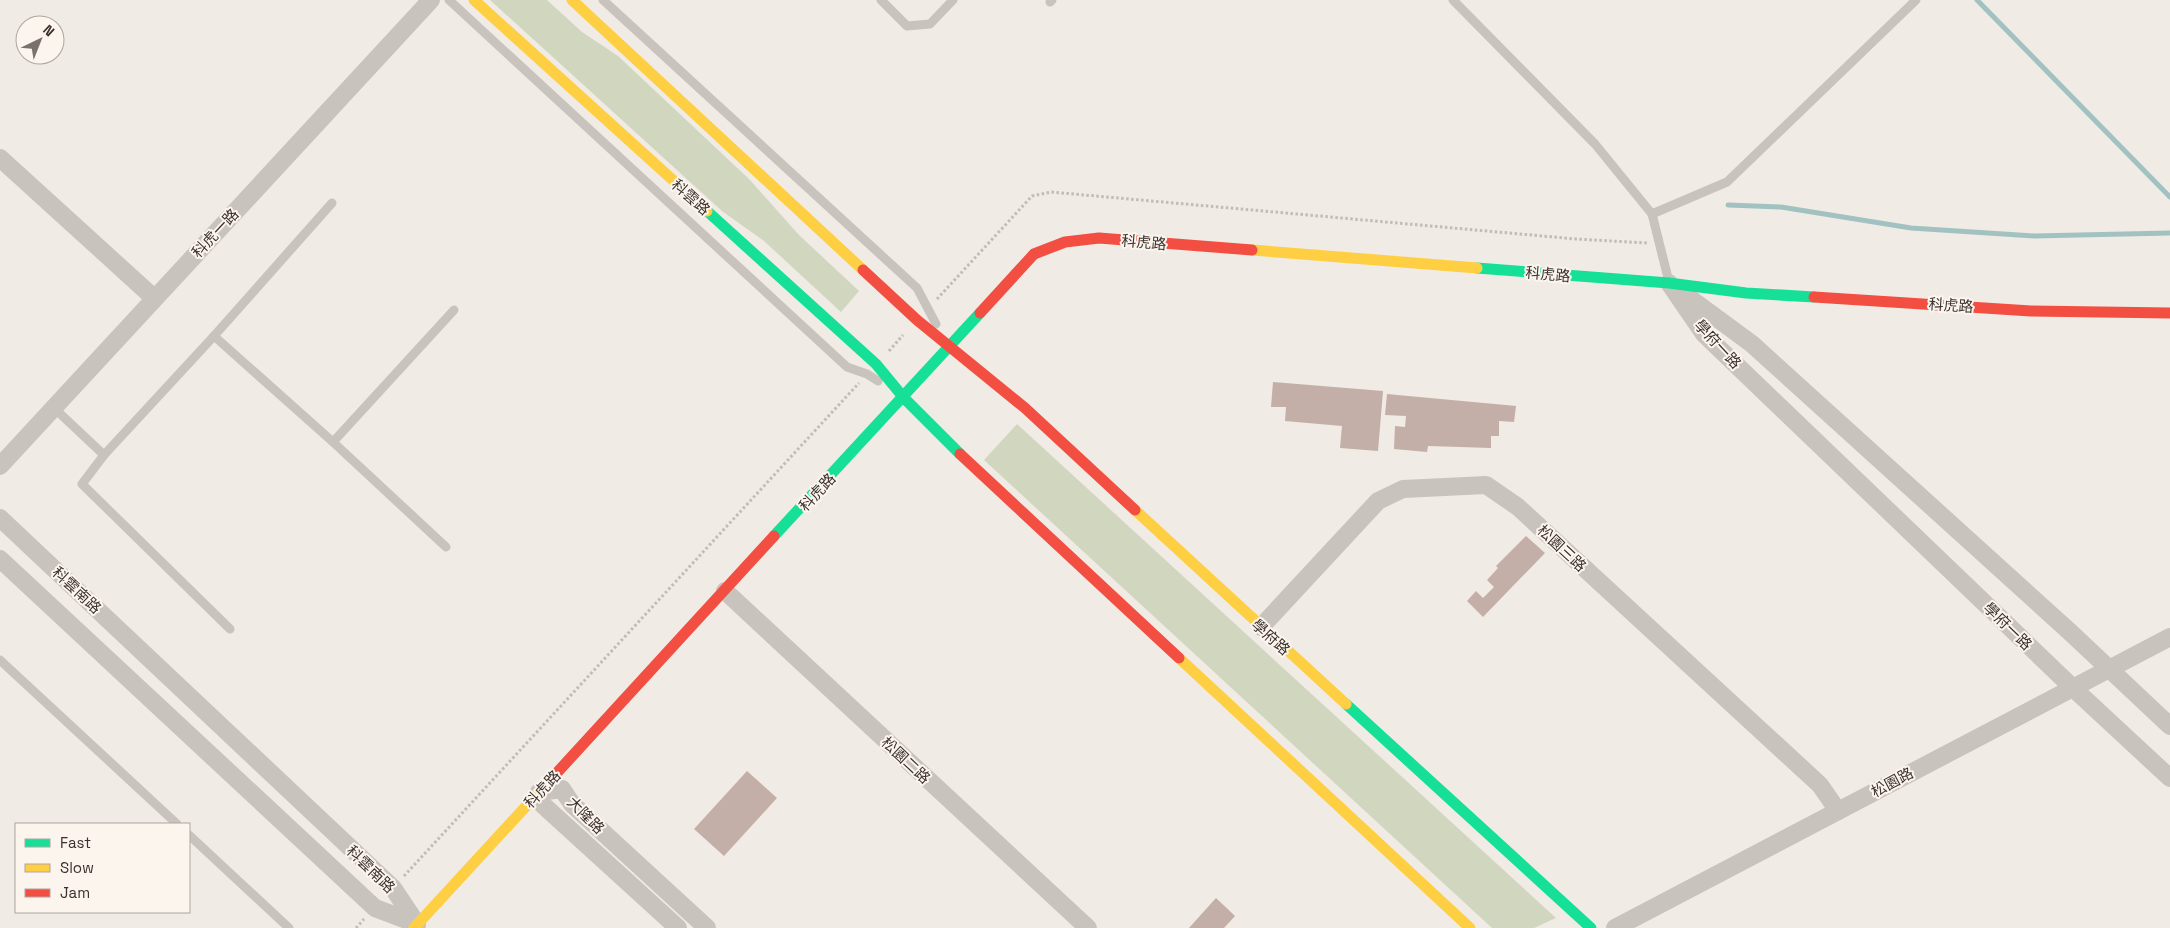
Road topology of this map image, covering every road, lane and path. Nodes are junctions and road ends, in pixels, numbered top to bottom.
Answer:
1 (431, 0) edge
2 (449, 0) edge
3 (474, 0) edge
4 (572, 0) edge
5 (604, 0) edge
6 (882, 0) edge
7 (953, 0) edge
8 (1453, 0) edge
9 (1916, 0) edge
10 (0, 158) edge
11 (332, 203) dead end
12 (1652, 214) junction
13 (1670, 283) junction
14 (154, 298) junction
15 (454, 310) dead end
16 (2170, 313) edge
17 (214, 336) junction
18 (950, 347) junction
19 (904, 398) junction
20 (53, 407) junction
21 (333, 442) junction
22 (104, 455) junction
23 (0, 466) edge
24 (0, 518) edge
25 (446, 547) dead end
26 (0, 559) edge
27 (725, 592) junction
28 (1261, 627) junction
29 (230, 629) dead end
30 (2170, 637) edge
31 (0, 660) edge
32 (2109, 669) junction
33 (2072, 688) junction
34 (2170, 726) edge
35 (2170, 778) edge
36 (539, 792) junction
37 (1838, 811) junction
38 (176, 823) edge
39 (190, 836) edge
40 (416, 926) edge
41 (289, 928) edge
42 (678, 928) edge
43 (707, 928) edge
44 (1088, 928) edge
45 (1470, 928) edge
46 (1591, 928) edge
47 (1615, 928) edge

1 - 14 street, 科虎一路
2 - 19 lane
3 - 19 street, 科雲路
4 - 18 street
5 - 18 lane
6 - 7 lane
8 - 12 lane
9 - 12 lane
10 - 14 street
11 - 17 lane
12 - 13 lane
13 - 16 street, 科虎路
13 - 18 street, 科虎路
13 - 32 street, 學府一路
13 - 33 street, 學府一路
14 - 20 street, 科虎一路
15 - 21 lane
17 - 21 lane
17 - 22 lane
18 - 19 street, 科虎路
18 - 28 street, 學府路
19 - 27 street, 科虎路
19 - 45 street
20 - 22 lane
20 - 23 street, 科虎一路
21 - 25 lane
22 - 29 lane
24 - 40 street, 科雲南路
26 - 40 street, 科雲南路
27 - 36 street, 科虎路
27 - 44 street, 松園二路
28 - 37 street, 松園三路
28 - 46 street, 學府路
30 - 32 street, 松園路
31 - 38 lane
32 - 33 street, 松園路
32 - 34 street, 學府一路
33 - 35 street, 學府一路
33 - 37 street, 松園路
36 - 40 street, 科虎路
36 - 42 street, 大隆路
36 - 43 street, 大隆路
37 - 47 street, 松園路
39 - 41 lane

